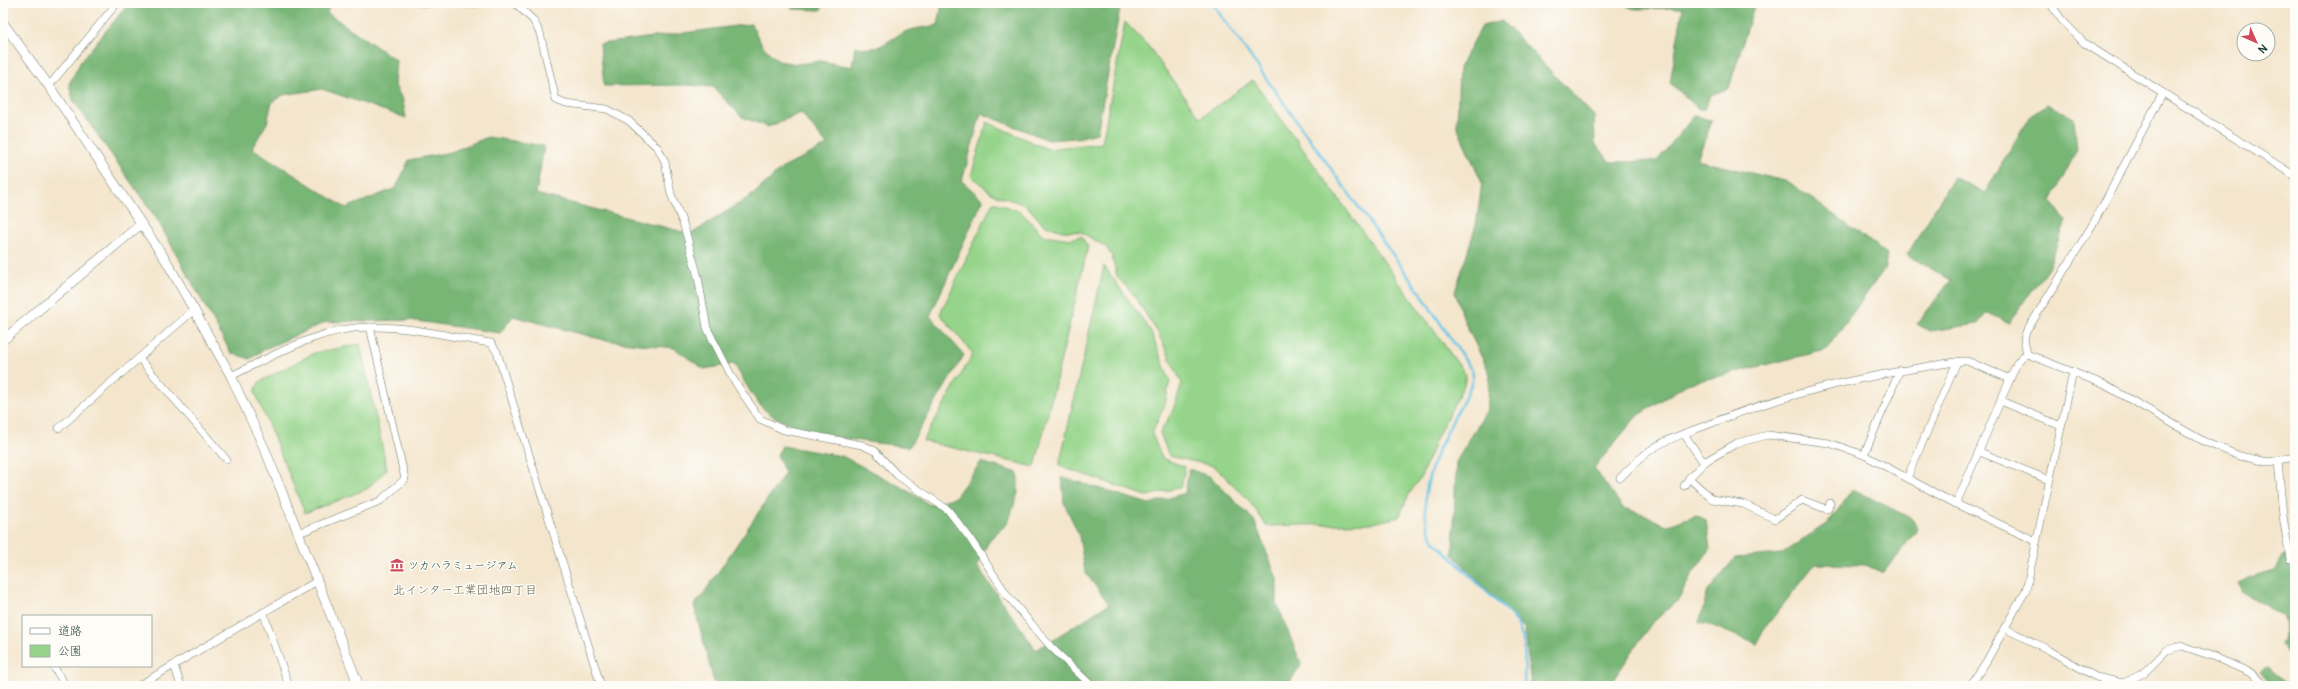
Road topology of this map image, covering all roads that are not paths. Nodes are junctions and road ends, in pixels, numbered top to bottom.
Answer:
1 (117, 3) edge
2 (515, 3) edge
3 (2050, 3) edge
4 (3, 23) edge
5 (49, 86) junction
6 (2162, 94) junction
7 (2295, 176) edge
8 (141, 224) junction
9 (195, 309) junction
10 (370, 327) junction
11 (3, 340) edge
12 (2027, 354) junction
13 (138, 358) junction
14 (1957, 362) junction
15 (1900, 370) junction
16 (2073, 372) junction
17 (231, 376) junction
18 (2010, 379) junction
19 (2001, 401) junction
20 (2061, 426) junction
21 (59, 428) dead end
22 (1684, 434) junction
23 (1980, 452) junction
24 (1864, 455) junction
25 (2295, 457) edge
26 (226, 459) dead end
27 (1706, 461) junction
28 (2278, 461) junction
29 (1620, 478) dead end
30 (1689, 478) junction
31 (1907, 478) junction
32 (2049, 480) junction
33 (1684, 486) dead end
34 (1830, 503) dead end
35 (1956, 504) junction
36 (299, 533) junction
37 (2036, 541) junction
38 (2290, 560) dead end
39 (317, 581) junction
40 (263, 612) junction
41 (2004, 628) junction
42 (174, 665) junction
43 (54, 667) edge
44 (66, 686) edge
45 (138, 686) edge
46 (182, 686) edge
47 (289, 686) edge
48 (359, 686) edge
49 (601, 686) edge
50 (1092, 686) edge
51 (1970, 686) edge
52 (2265, 686) edge

1 - 5 street
2 - 50 street
3 - 6 street
4 - 5 street
5 - 8 street
6 - 7 street
6 - 12 street
8 - 9 street
8 - 11 street
9 - 13 street
9 - 17 street
10 - 17 street
10 - 36 street
10 - 49 street
12 - 16 street
12 - 18 street
13 - 21 street
13 - 26 street
14 - 15 street
14 - 18 street
14 - 31 street
15 - 22 street
15 - 24 street
16 - 20 street
16 - 28 street
17 - 36 street
18 - 19 street
19 - 20 street
19 - 23 street
20 - 32 street
22 - 27 street
22 - 29 street
23 - 32 street
23 - 35 street
24 - 27 street
24 - 31 street
25 - 28 street
27 - 30 street
28 - 38 street
30 - 33 street
30 - 34 street
31 - 35 street
32 - 37 street
35 - 37 street
36 - 39 street
37 - 41 street
39 - 40 street
39 - 48 street
40 - 42 street
40 - 47 street
41 - 51 street
41 - 52 street
42 - 45 street
42 - 46 street
43 - 44 street

